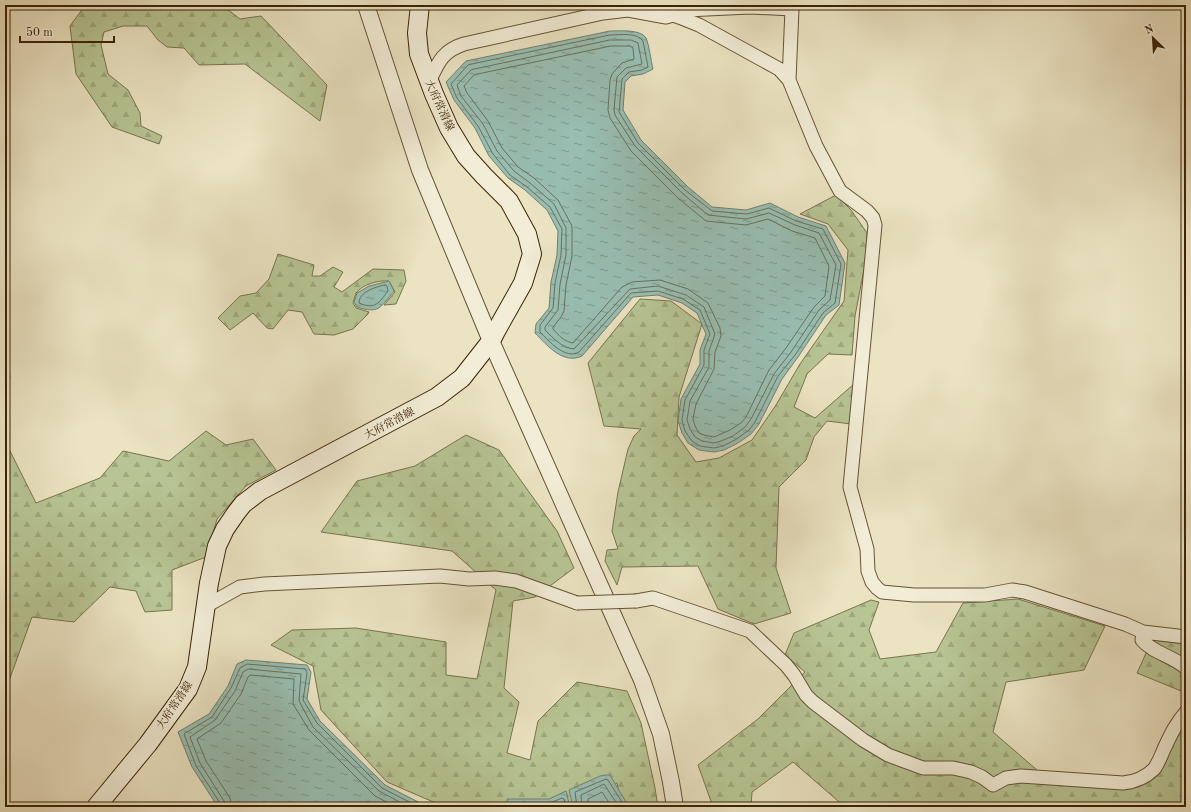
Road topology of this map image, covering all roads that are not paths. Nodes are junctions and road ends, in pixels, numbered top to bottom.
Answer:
1 (366, 5) edge
2 (420, 5) edge
3 (685, 11) edge
4 (789, 80) junction
5 (429, 82) junction
6 (491, 342) junction
7 (206, 606) junction
8 (1143, 632) junction
9 (1186, 637) edge
10 (1186, 668) edge
11 (1186, 712) edge
12 (96, 807) edge
13 (675, 807) edge

1 - 6 street
2 - 5 main road, 大府常滑線
3 - 4 street
3 - 4 street
3 - 5 street
4 - 8 street
5 - 6 main road, 大府常滑線
6 - 7 main road, 大府常滑線
6 - 13 street
7 - 11 street, bridge
7 - 12 main road, 大府常滑線
8 - 9 street
8 - 10 street

